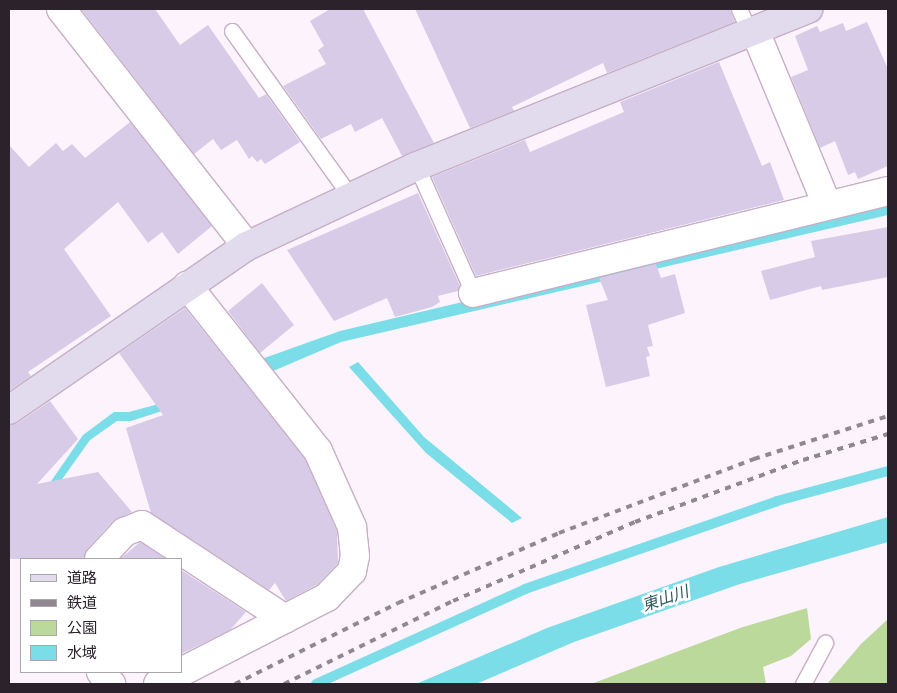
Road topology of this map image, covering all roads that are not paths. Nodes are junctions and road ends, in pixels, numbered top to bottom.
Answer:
1 (61, 9) edge
2 (740, 9) edge
3 (809, 9) edge
4 (232, 31) dead end
5 (752, 32) junction
6 (417, 167) junction
7 (888, 191) edge
8 (351, 197) junction
9 (827, 205) junction
10 (247, 246) junction
11 (187, 285) junction
12 (473, 294) joint
13 (9, 410) edge
14 (101, 558) edge
15 (285, 619) junction
16 (825, 643) dead end
17 (182, 672) edge
18 (102, 673) edge
19 (179, 673) edge
20 (111, 684) edge
21 (158, 684) edge
22 (803, 684) edge

1 - 10 street
2 - 5 lane
3 - 5 street
4 - 8 lane
5 - 6 street
5 - 9 street
6 - 8 street
6 - 12 lane
7 - 9 street
8 - 10 street
9 - 12 street
10 - 11 street
11 - 13 street
11 - 15 street
14 - 15 street
15 - 17 street
16 - 22 lane
18 - 20 street
19 - 21 street

